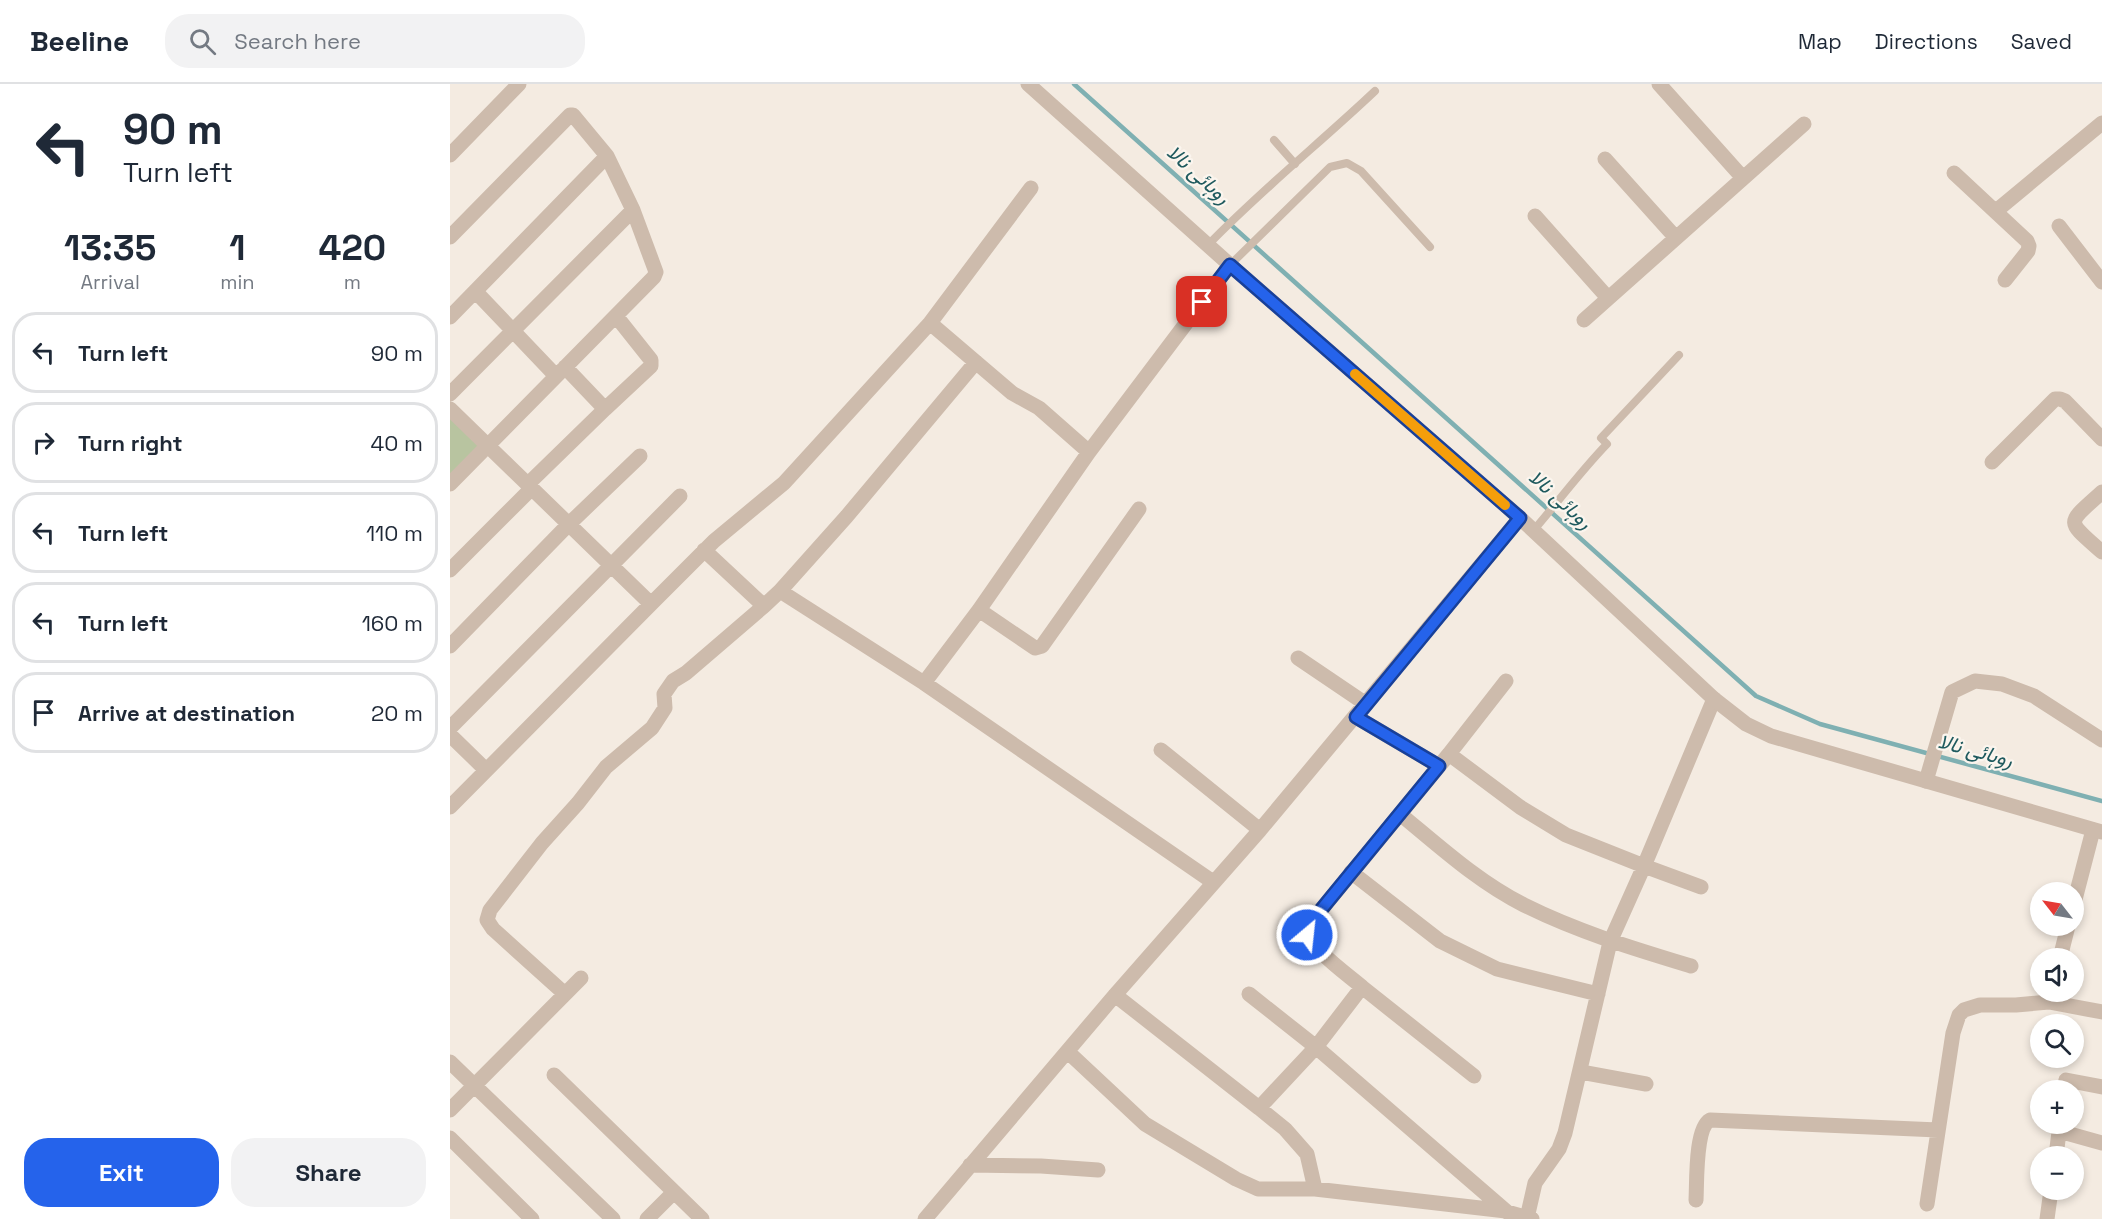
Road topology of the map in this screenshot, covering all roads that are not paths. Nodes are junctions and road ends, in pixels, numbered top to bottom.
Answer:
1 (519, 84) edge
2 (1028, 84) edge
3 (1659, 84) edge
4 (1375, 91) dead end
5 (2102, 123) edge
6 (1804, 124) dead end
7 (1274, 140) dead end
8 (450, 155) edge
9 (607, 156) junction
10 (1605, 159) dead end
11 (1295, 164) junction
12 (1954, 173) dead end
13 (1743, 178) junction
14 (1031, 188) dead end
15 (633, 210) junction
16 (1996, 211) junction
17 (1535, 216) dead end
18 (2059, 226) dead end
19 (450, 237) edge
20 (1676, 238) junction
21 (1214, 240) junction
22 (1430, 247) dead end
23 (1230, 265) junction
24 (2005, 280) dead end
25 (2102, 282) edge
26 (476, 292) junction
27 (1608, 298) junction
28 (616, 316) junction
29 (450, 317) edge
30 (1584, 320) dead end
31 (930, 323) junction
32 (514, 331) junction
33 (1679, 355) dead end
34 (976, 362) junction
35 (561, 372) junction
36 (450, 394) edge
37 (605, 408) junction
38 (450, 409) edge
39 (2102, 440) edge
40 (488, 445) junction
41 (1089, 452) junction
42 (640, 456) dead end
43 (1992, 462) dead end
44 (450, 484) edge
45 (530, 486) junction
46 (2102, 492) edge
47 (680, 496) dead end
48 (1139, 508) dead end
49 (1520, 518) junction
50 (569, 524) junction
51 (1538, 526) junction
52 (704, 550) junction
53 (2102, 552) edge
54 (610, 564) junction
55 (450, 570) edge
56 (780, 591) junction
57 (651, 604) junction
58 (764, 606) junction
59 (979, 610) junction
60 (450, 646) edge
61 (1298, 658) dead end
62 (1506, 681) dead end
63 (924, 683) junction
64 (1714, 699) junction
65 (1366, 704) junction
66 (1356, 717) junction
67 (450, 728) edge
68 (450, 735) edge
69 (2102, 740) edge
70 (1161, 750) dead end
71 (1449, 754) junction
72 (1439, 766) junction
73 (486, 770) junction
74 (1928, 776) junction
75 (450, 807) edge
76 (1400, 814) junction
77 (1260, 830) junction
78 (2098, 831) edge
79 (1644, 867) junction
80 (1351, 872) junction
81 (1213, 882) junction
82 (2081, 882) edge
83 (1701, 887) dead end
84 (1610, 942) junction
85 (1691, 966) dead end
86 (581, 978) dead end
87 (1362, 987) junction
88 (565, 994) junction
89 (1249, 994) dead end
90 (1598, 994) junction
91 (1115, 995) junction
92 (2030, 1002) edge
93 (2067, 1002) edge
94 (2102, 1012) edge
95 (1316, 1047) junction
96 (1068, 1052) junction
97 (450, 1062) edge
98 (1581, 1072) junction
99 (554, 1075) dead end
100 (1474, 1076) dead end
101 (1646, 1084) dead end
102 (2084, 1084) edge
103 (475, 1086) junction
104 (2102, 1087) edge
105 (1259, 1108) junction
106 (450, 1110) edge
107 (1938, 1130) junction
108 (2078, 1134) edge
109 (450, 1138) edge
110 (2102, 1143) edge
111 (970, 1165) junction
112 (1098, 1170) dead end
113 (1315, 1189) junction
114 (674, 1192) junction
115 (1696, 1200) dead end
116 (2050, 1200) edge
117 (1927, 1204) dead end
118 (1507, 1212) junction
119 (1529, 1218) edge
120 (532, 1219) edge
121 (613, 1219) edge
122 (647, 1219) edge
123 (702, 1219) edge
124 (925, 1219) edge
125 (2047, 1219) edge

1 - 8 street
2 - 21 street
3 - 13 street
4 - 11 lane
5 - 16 street
6 - 13 street
7 - 11 lane
9 - 15 street
9 - 19 street
9 - 26 street
10 - 20 street
11 - 21 lane
12 - 16 street
13 - 20 street
14 - 31 street
15 - 28 street
15 - 32 street
16 - 24 street
17 - 27 street
18 - 25 street
20 - 27 street
21 - 23 street
22 - 23 lane
23 - 41 street
23 - 49 street
26 - 29 street
26 - 32 street
27 - 30 street
28 - 35 street
28 - 37 street
31 - 34 street
31 - 52 street
32 - 35 street
32 - 36 street
33 - 51 lane
34 - 41 street
34 - 56 street
35 - 37 street
35 - 40 street
37 - 45 street
38 - 40 street
39 - 43 street
40 - 44 street
40 - 45 street
41 - 59 street
42 - 50 street
45 - 50 street
45 - 55 street
46 - 53 street
47 - 54 street
48 - 59 street
49 - 51 street
49 - 65 street
50 - 54 street
50 - 60 street
51 - 64 street
52 - 57 street
52 - 58 street
54 - 57 street
54 - 67 street
56 - 58 street
56 - 63 street
57 - 73 street
58 - 88 street
59 - 63 street
61 - 65 street
62 - 71 street
63 - 81 street
64 - 74 street
64 - 79 street
65 - 66 street
66 - 72 street
66 - 77 street
68 - 73 street
69 - 74 street
70 - 77 street
71 - 72 street
71 - 79 street
72 - 76 street
73 - 75 street
74 - 78 street
76 - 80 street
76 - 84 street
77 - 81 street
78 - 82 street
79 - 83 street
79 - 84 street
80 - 87 street
80 - 90 street
81 - 91 street
84 - 85 street
84 - 90 street
86 - 88 street
87 - 95 street
87 - 100 street
88 - 103 street
89 - 95 street
90 - 98 street
91 - 96 street
91 - 105 street
92 - 107 street
93 - 94 street
95 - 105 street
95 - 118 street
96 - 111 street
96 - 113 street
97 - 103 street
98 - 101 street
98 - 119 street
99 - 114 street
102 - 104 street
103 - 106 street
103 - 121 street
105 - 113 street
107 - 115 street
107 - 117 street
108 - 110 street
109 - 120 street
111 - 112 street
111 - 124 street
113 - 118 street
114 - 122 street
114 - 123 street
116 - 125 street
118 - 119 street

